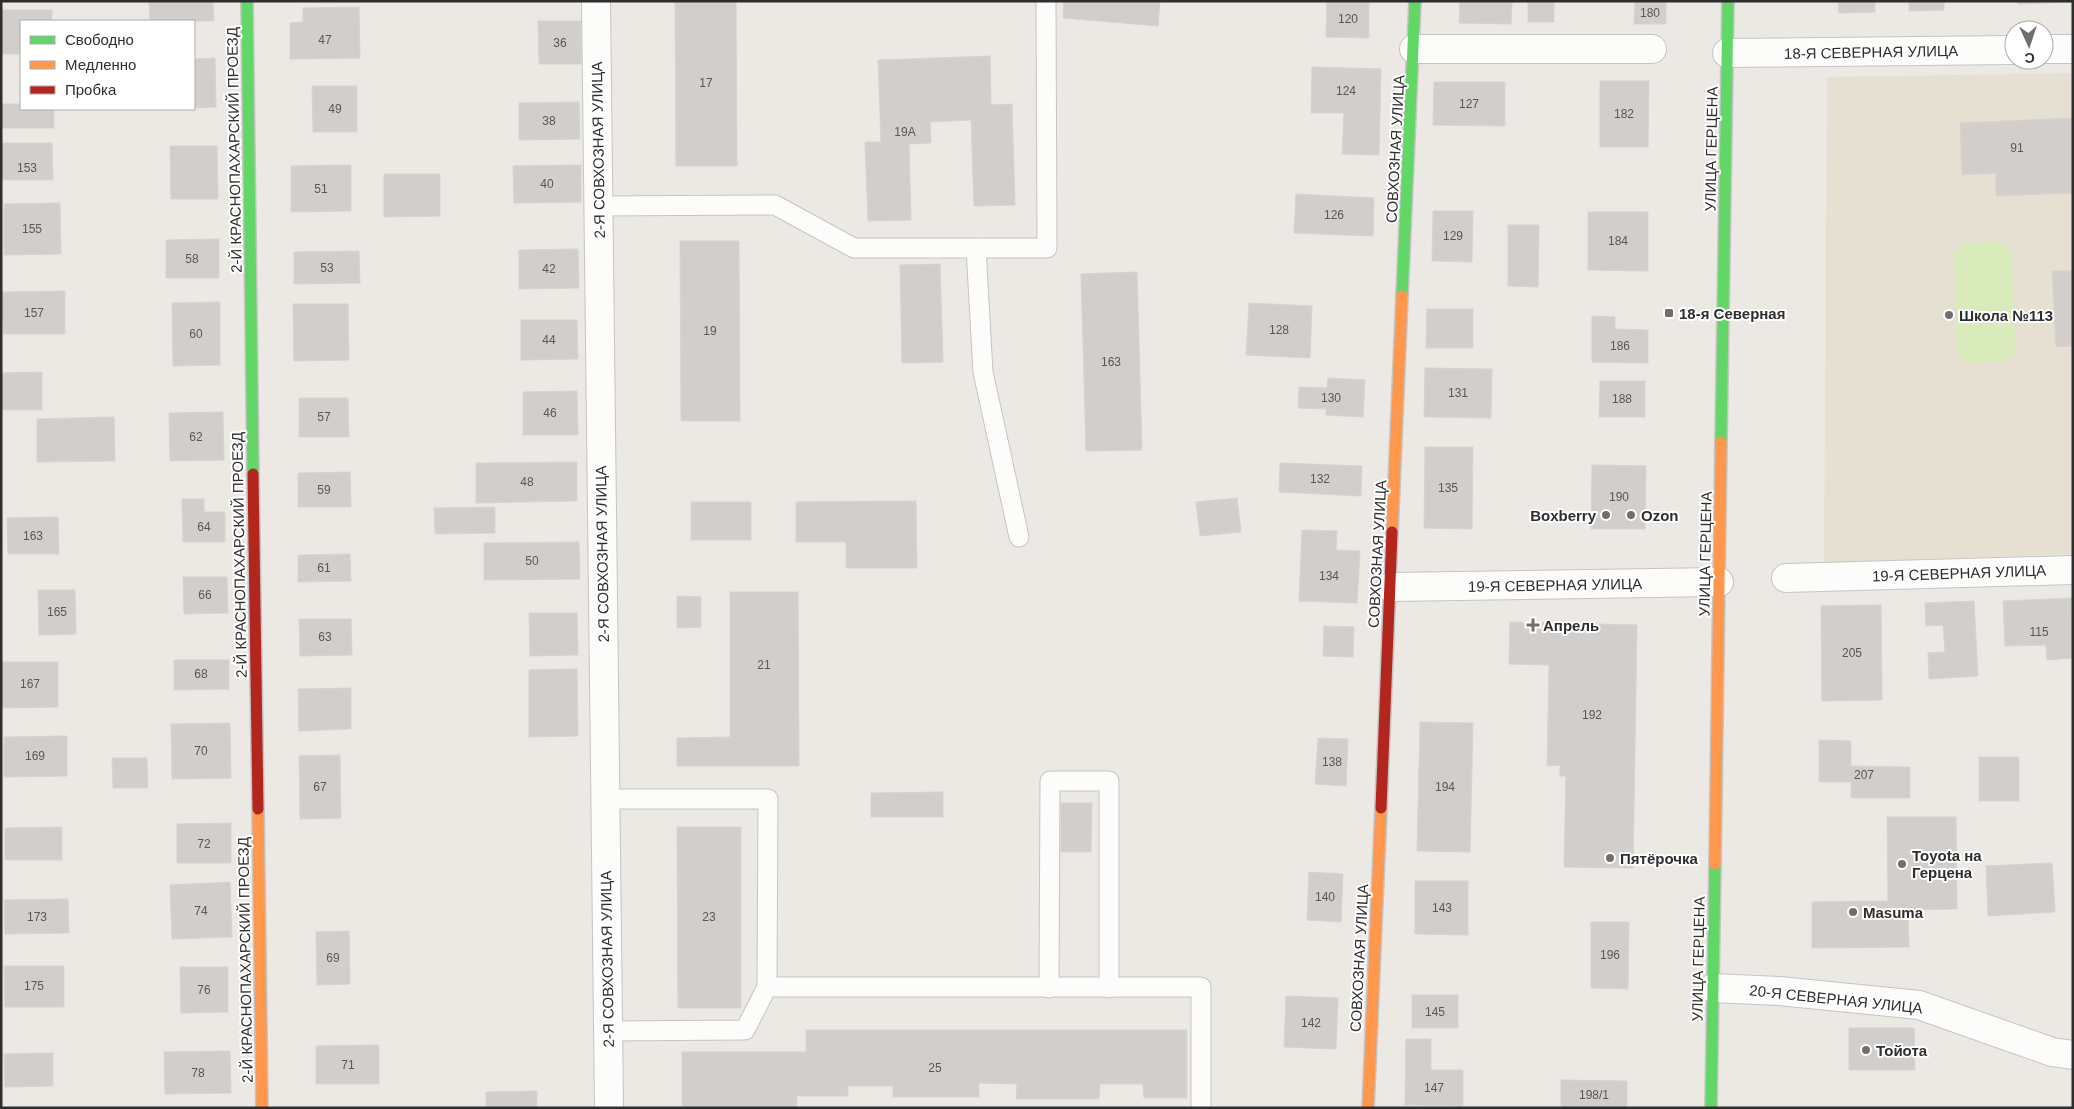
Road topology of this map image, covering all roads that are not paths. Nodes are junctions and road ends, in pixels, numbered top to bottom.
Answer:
1 (247, 1) edge
2 (596, 1) edge
3 (1046, 1) edge
4 (1415, 1) edge
5 (1728, 1) edge
6 (1652, 49) dead end
7 (2054, 49) edge
8 (2073, 49) edge
9 (1414, 50) junction
10 (2004, 50) edge
11 (1727, 53) junction
12 (598, 206) junction
13 (976, 248) junction
14 (1019, 537) dead end
15 (2073, 570) edge
16 (1786, 578) dead end
17 (1719, 582) junction
18 (1390, 587) junction
19 (605, 799) junction
20 (767, 987) junction
21 (1049, 988) junction
22 (1109, 988) junction
23 (1713, 988) junction
24 (608, 1031) junction
25 (2073, 1055) edge
26 (262, 1108) edge
27 (609, 1108) edge
28 (1201, 1108) edge
29 (1368, 1108) edge
30 (1711, 1108) edge

1 - 26 street, 2-Й КРАСНОПАХАРСКИЙ ПРОЕЗД
2 - 12 street, 2-Я СОВХОЗНАЯ УЛИЦА
3 - 13 lane
4 - 9 street, СОВХОЗНАЯ УЛИЦА
5 - 11 street, УЛИЦА ГЕРЦЕНА
6 - 9 street
7 - 8 street
9 - 18 street, СОВХОЗНАЯ УЛИЦА
10 - 11 street, 18-Я СЕВЕРНАЯ УЛИЦА
11 - 17 street, УЛИЦА ГЕРЦЕНА
12 - 13 lane
12 - 19 street, 2-Я СОВХОЗНАЯ УЛИЦА
13 - 14 lane
15 - 16 street, 19-Я СЕВЕРНАЯ УЛИЦА
17 - 18 street, 19-Я СЕВЕРНАЯ УЛИЦА
17 - 23 street, УЛИЦА ГЕРЦЕНА
18 - 29 street, СОВХОЗНАЯ УЛИЦА
19 - 20 lane
19 - 24 street, 2-Я СОВХОЗНАЯ УЛИЦА
20 - 21 lane
20 - 24 lane
21 - 22 lane
21 - 22 lane
22 - 28 lane
23 - 25 street, 20-Я СЕВЕРНАЯ УЛИЦА
23 - 30 street, УЛИЦА ГЕРЦЕНА
24 - 27 street, 2-Я СОВХОЗНАЯ УЛИЦА

